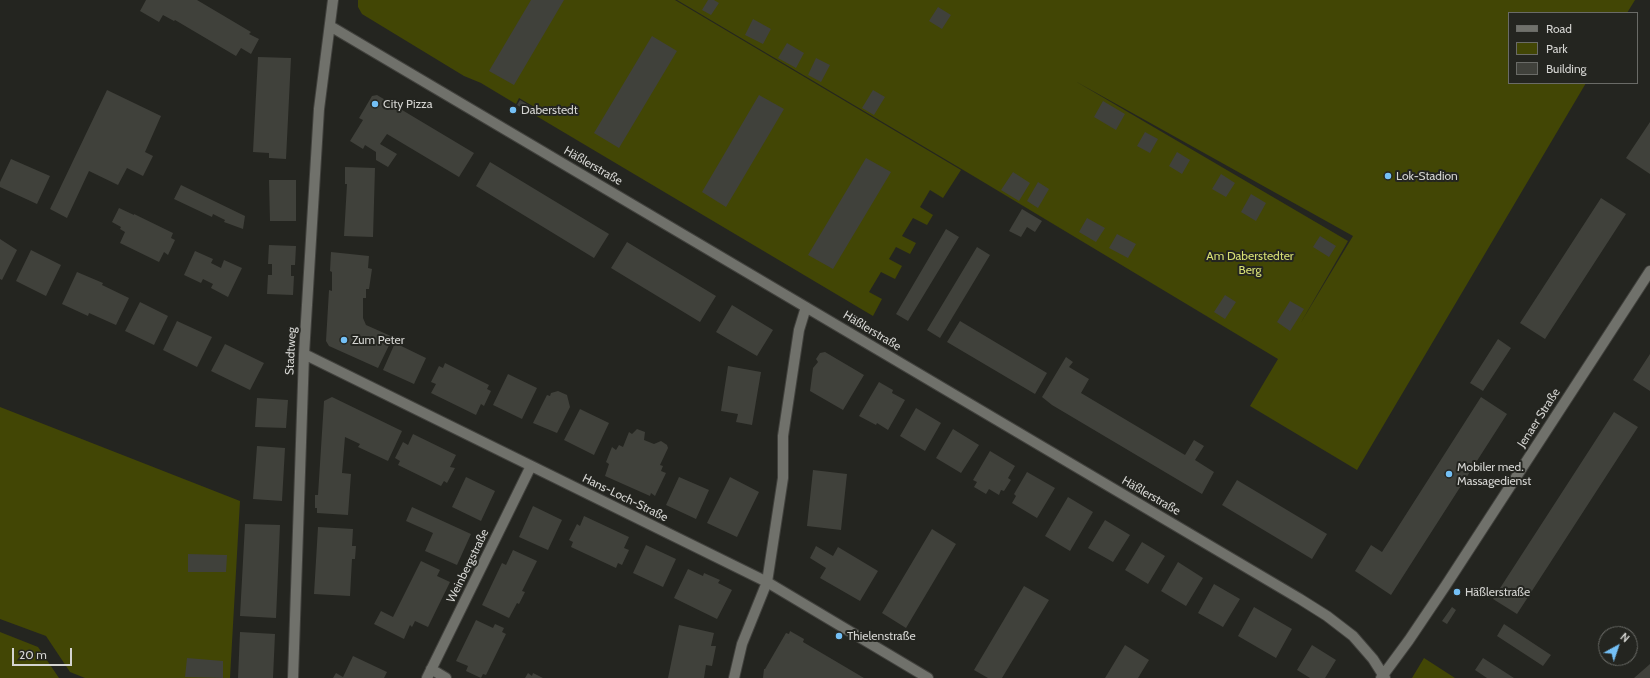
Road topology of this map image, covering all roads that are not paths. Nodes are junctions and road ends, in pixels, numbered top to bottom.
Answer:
1 (333, 0) edge
2 (330, 26) junction
3 (1650, 270) edge
4 (806, 307) junction
5 (304, 354) junction
6 (531, 466) junction
7 (767, 582) junction
8 (429, 674) edge
9 (1383, 677) edge
10 (293, 678) edge
11 (446, 678) edge
12 (734, 678) edge
13 (928, 678) edge

1 - 2 street, Stadtweg
2 - 4 street, Häßlerstraße
2 - 5 street, Stadtweg
3 - 9 street, Jenaer Straße
4 - 7 street
4 - 9 street, Häßlerstraße
5 - 6 street, Hans-Loch-Straße
5 - 10 street, Stadtweg
6 - 7 street, Hans-Loch-Straße
6 - 8 street, Weinbergstraße
7 - 12 street
7 - 13 street, Hans-Loch-Straße
8 - 11 street

